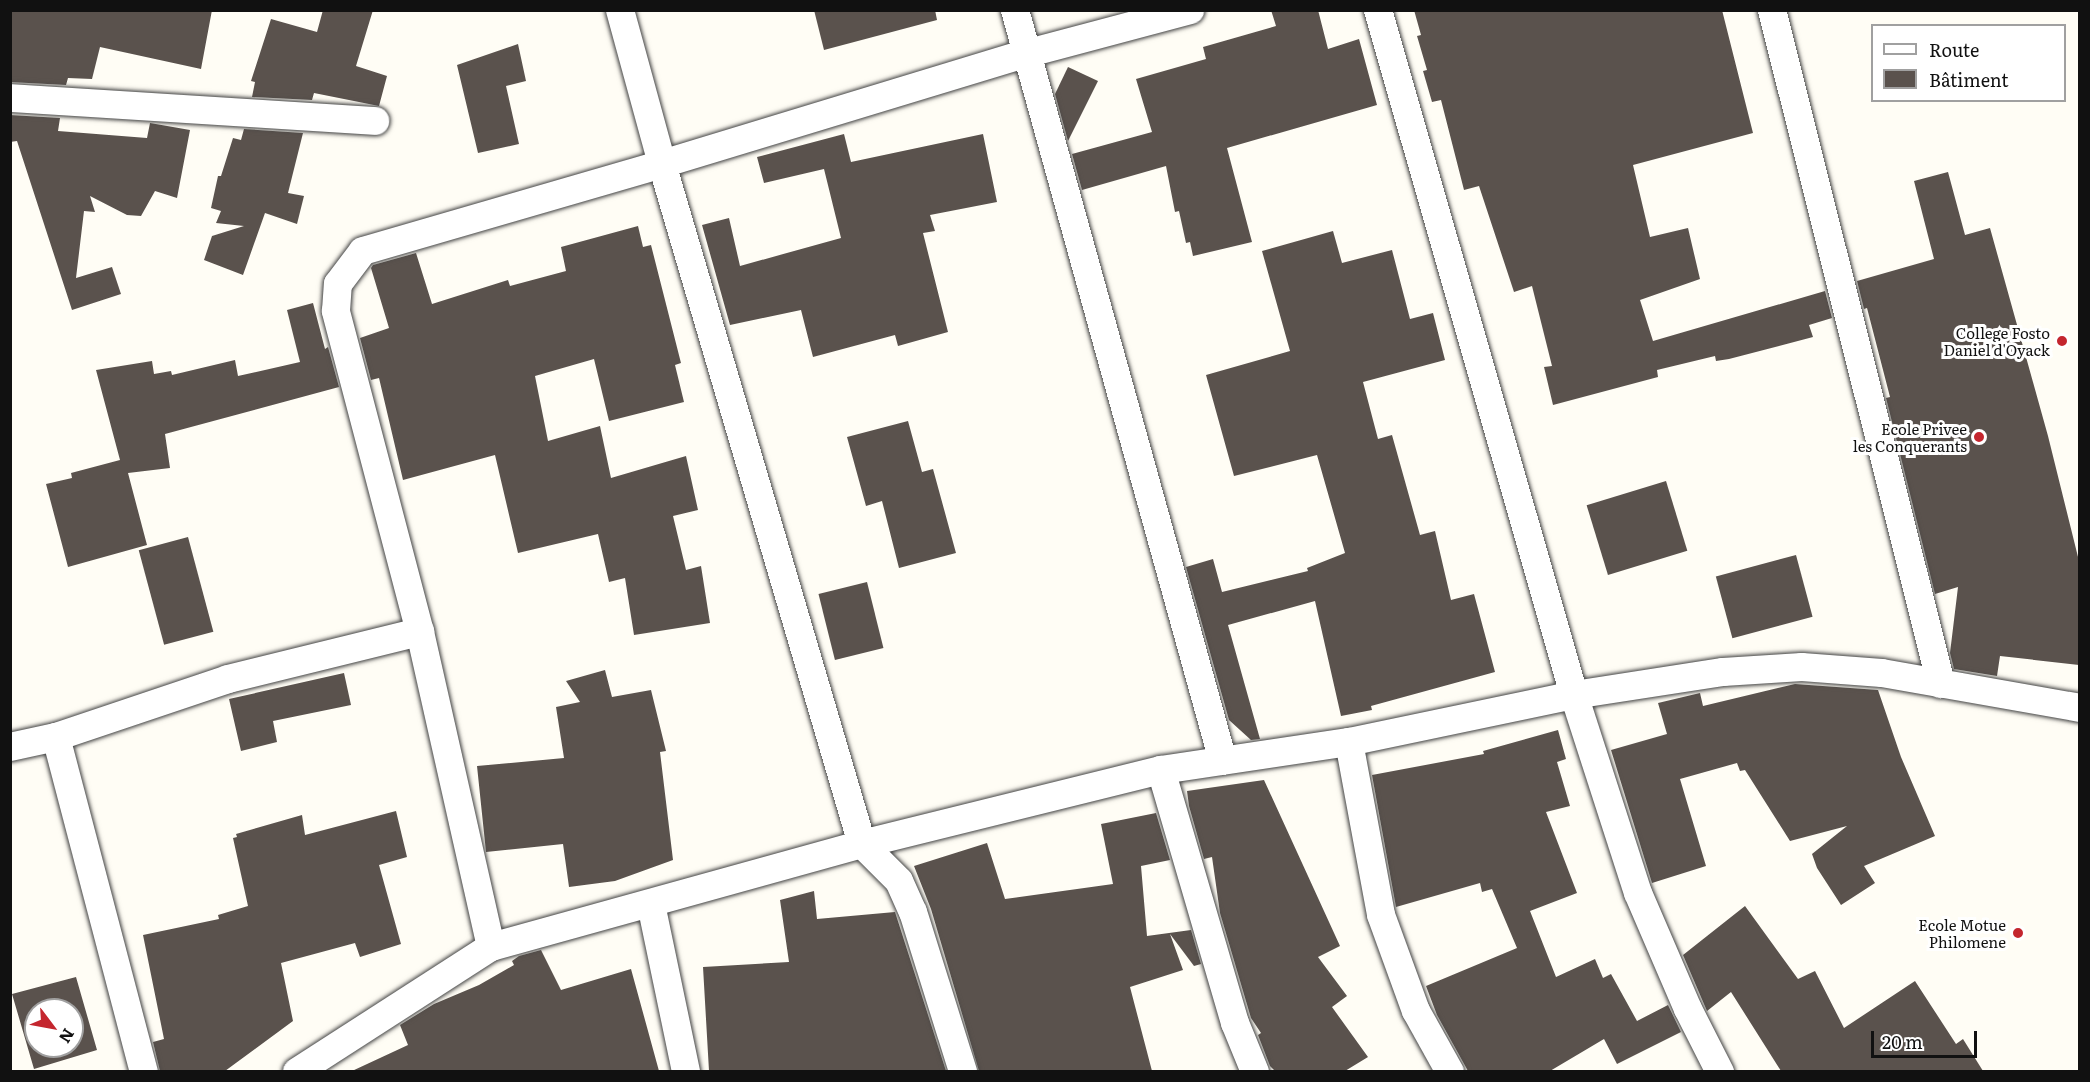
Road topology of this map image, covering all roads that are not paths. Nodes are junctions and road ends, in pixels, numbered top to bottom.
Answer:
1 (620, 10) edge
2 (1015, 10) edge
3 (1190, 10) edge
4 (1378, 10) edge
5 (1772, 10) edge
6 (1025, 54) junction
7 (10, 98) edge
8 (375, 121) dead end
9 (662, 164) junction
10 (420, 632) junction
11 (1941, 684) junction
12 (1574, 695) junction
13 (2079, 708) edge
14 (56, 737) junction
15 (1350, 742) junction
16 (10, 747) edge
17 (1223, 761) junction
18 (1161, 770) junction
19 (862, 844) junction
20 (651, 904) junction
21 (491, 947) junction
22 (144, 1071) edge
23 (297, 1071) edge
24 (686, 1071) edge
25 (963, 1071) edge
26 (1256, 1071) edge
27 (1450, 1071) edge
28 (1720, 1071) edge

1 - 9 street
2 - 6 street
3 - 6 street
4 - 12 street
5 - 11 street
6 - 9 street
6 - 17 street
7 - 8 street
9 - 10 street
9 - 19 street
10 - 14 street
10 - 21 street
11 - 12 street
11 - 13 street
12 - 15 street
12 - 28 street
14 - 16 street
14 - 22 street
15 - 17 street
15 - 27 street
17 - 18 street
18 - 19 street
18 - 26 street
19 - 20 street
19 - 25 street
20 - 21 street
20 - 24 street
21 - 23 street

